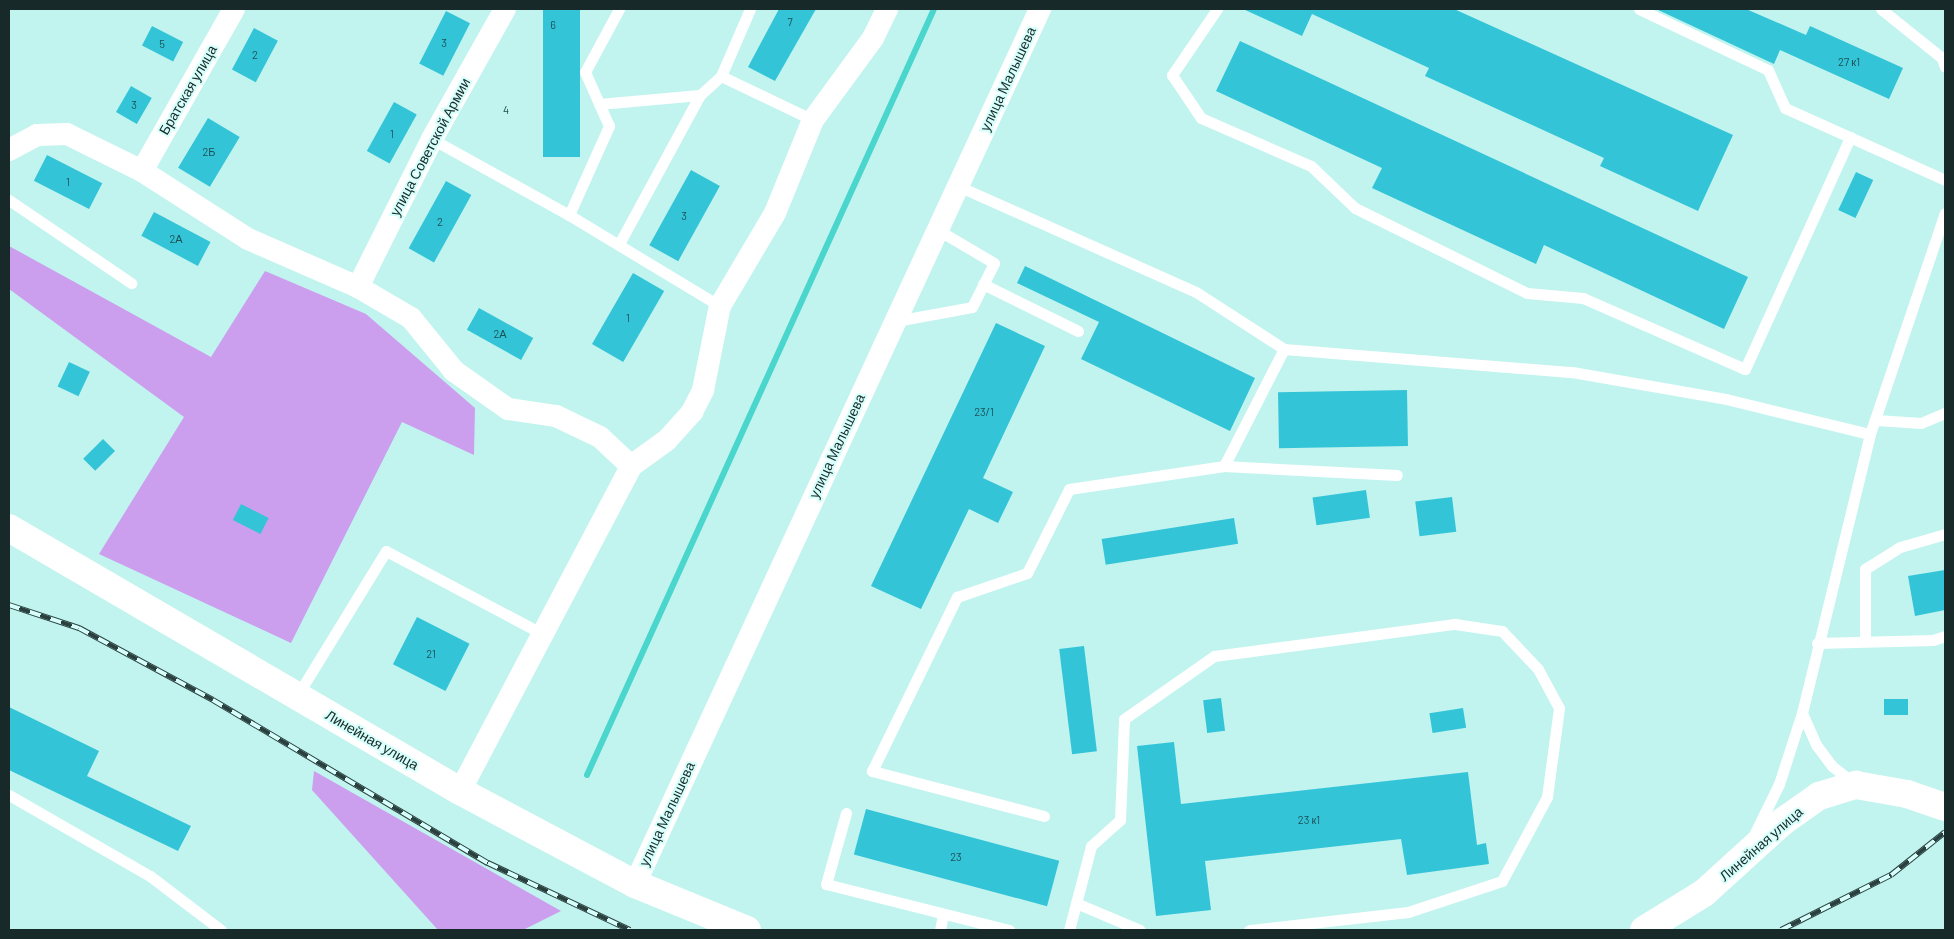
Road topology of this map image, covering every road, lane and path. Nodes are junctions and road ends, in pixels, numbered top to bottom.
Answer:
1 (234, 9) edge
2 (505, 9) edge
3 (619, 9) edge
4 (750, 9) edge
5 (887, 9) edge
6 (1040, 9) edge
7 (1217, 9) edge
8 (1639, 9) edge
9 (1881, 9) edge
10 (1945, 67) edge
11 (721, 76) junction
12 (700, 95) junction
13 (599, 104) junction
14 (813, 120) junction
15 (1850, 137) junction
16 (432, 139) junction
17 (9, 150) edge
18 (142, 170) junction
19 (1945, 180) edge
20 (958, 186) junction
21 (9, 200) edge
22 (569, 215) junction
23 (1944, 219) edge
24 (938, 230) junction
25 (619, 244) junction
26 (131, 283) dead end
27 (983, 284) junction
28 (358, 287) junction
29 (720, 306) junction
30 (896, 321) junction
31 (1078, 331) dead end
32 (1284, 349) junction
33 (1945, 413) edge
34 (1876, 420) junction
35 (1870, 434) junction
36 (630, 466) junction
37 (1224, 466) junction
38 (1397, 475) dead end
39 (9, 528) edge
40 (1945, 534) edge
41 (543, 634) junction
42 (1945, 636) edge
43 (1864, 641) junction
44 (1817, 643) junction
45 (297, 696) junction
46 (1802, 713) junction
47 (1856, 785) junction
48 (460, 792) junction
49 (9, 795) edge
50 (1945, 807) edge
51 (846, 813) dead end
52 (1044, 816) dead end
53 (1742, 858) junction
54 (635, 884) junction
55 (1076, 903) junction
56 (943, 914) junction
57 (221, 930) edge
58 (747, 930) edge
59 (940, 930) edge
60 (1009, 930) edge
61 (1069, 930) edge
62 (1140, 930) edge
63 (1249, 930) edge
64 (1644, 930) edge

1 - 18 street, Братская улица
2 - 16 street, улица Советской Армии
3 - 13 lane
4 - 11 lane
5 - 14 street
6 - 20 street, улица Малышева
7 - 15 lane
8 - 15 lane
9 - 10 lane
11 - 12 lane
11 - 14 lane
12 - 13 lane
12 - 25 lane
13 - 22 lane
14 - 29 street
15 - 19 lane
16 - 22 lane
16 - 28 street, улица Советской Армии
17 - 18 street
18 - 28 street
20 - 24 street, улица Малышева
20 - 32 lane
21 - 26 lane
22 - 25 lane
23 - 34 lane
24 - 27 lane
24 - 30 street, улица Малышева
25 - 29 lane
27 - 30 lane
27 - 31 lane
28 - 36 street
29 - 36 street
30 - 54 street, улица Малышева
32 - 35 lane
32 - 37 lane
33 - 34 lane
34 - 35 lane
35 - 44 lane
36 - 41 street
37 - 38 lane
37 - 52 lane
39 - 45 main road, Линейная улица
40 - 43 lane
41 - 45 lane
41 - 48 street
42 - 43 lane
43 - 44 lane
44 - 46 lane
45 - 48 main road, Линейная улица
46 - 47 lane
46 - 53 lane
47 - 50 main road, Линейная улица
47 - 53 main road, Линейная улица
48 - 54 main road, Линейная улица
49 - 57 lane
51 - 56 lane
53 - 64 main road, Линейная улица
54 - 58 main road, Линейная улица
55 - 61 lane
55 - 62 lane
55 - 63 lane
56 - 59 lane
56 - 60 lane

